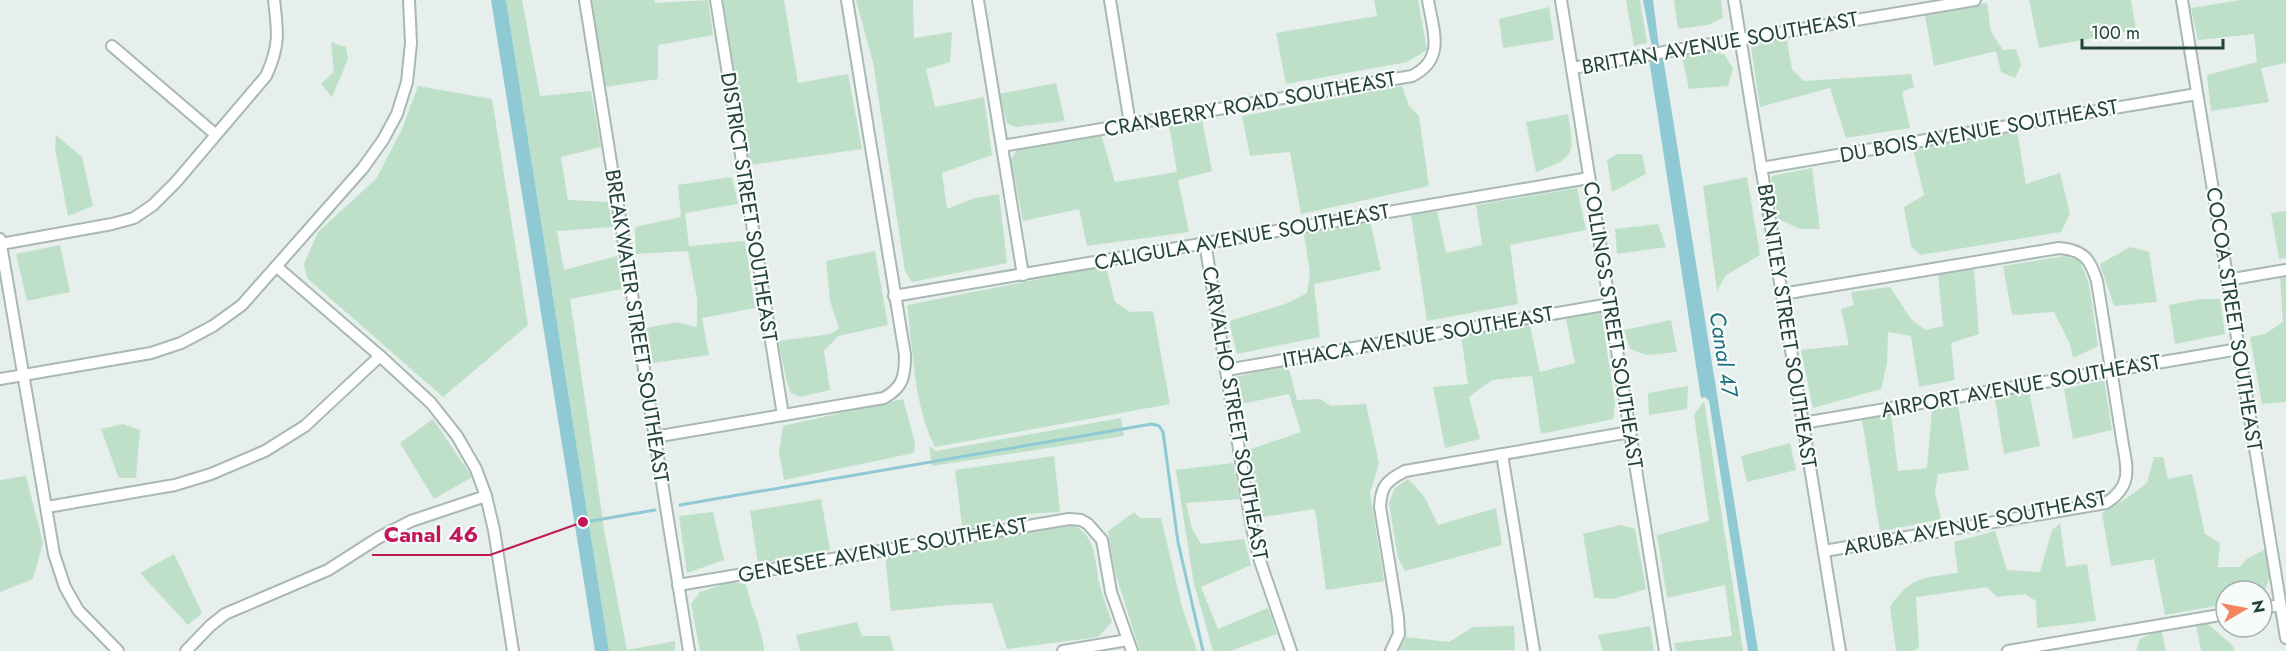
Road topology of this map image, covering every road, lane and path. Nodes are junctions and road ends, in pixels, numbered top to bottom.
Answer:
1 (274, 0) edge
2 (409, 0) edge
3 (585, 0) edge
4 (716, 0) edge
5 (847, 0) edge
6 (978, 0) edge
7 (1110, 0) edge
8 (1428, 0) edge
9 (1561, 0) edge
10 (1734, 0) edge
11 (1975, 0) edge
12 (2182, 0) edge
13 (1740, 38) junction
14 (112, 46) dead end
15 (1572, 68) junction
16 (2197, 94) junction
17 (1130, 124) junction
18 (215, 135) junction
19 (1002, 146) junction
20 (1761, 168) junction
21 (1589, 178) junction
22 (0, 239) edge
23 (1205, 243) junction
24 (1, 244) edge
25 (277, 267) junction
26 (2286, 270) edge
27 (1023, 275) junction
28 (2227, 280) junction
29 (1782, 294) junction
30 (894, 296) junction
31 (1610, 304) junction
32 (2239, 349) junction
33 (380, 356) junction
34 (1226, 370) junction
35 (2111, 370) junction
36 (24, 375) junction
37 (0, 379) edge
38 (783, 415) junction
39 (1803, 423) junction
40 (1630, 432) junction
41 (654, 437) junction
42 (1502, 454) junction
43 (486, 496) junction
44 (47, 507) junction
45 (1824, 551) junction
46 (678, 585) junction
47 (2280, 605) junction
48 (2274, 606) edge
49 (2214, 616) edge
50 (2286, 638) edge
51 (1128, 640) junction
52 (117, 651) edge
53 (186, 651) edge
54 (513, 651) edge
55 (689, 651) edge
56 (1063, 651) edge
57 (1132, 651) edge
58 (1291, 651) edge
59 (1391, 651) edge
60 (1534, 651) edge
61 (1665, 651) edge
62 (1840, 651) edge
63 (2008, 651) edge

1 - 18 street
2 - 25 street
3 - 41 street, BREAKWATER STREET SOUTHEAST
4 - 38 street, DISTRICT STREET SOUTHEAST
5 - 30 street
6 - 19 street
7 - 17 street
8 - 17 street, CRANBERRY ROAD SOUTHEAST
9 - 15 street, COLLINGS STREET SOUTHEAST
10 - 13 street, BRANTLEY STREET SOUTHEAST
11 - 13 street, BRITTAN AVENUE SOUTHEAST
12 - 16 street, COCOA STREET SOUTHEAST
13 - 15 street, BRITTAN AVENUE SOUTHEAST
13 - 20 street, BRANTLEY STREET SOUTHEAST
14 - 18 street
15 - 21 street, COLLINGS STREET SOUTHEAST
16 - 20 street, DU BOIS AVENUE SOUTHEAST
16 - 28 street, COCOA STREET SOUTHEAST
17 - 19 street, CRANBERRY ROAD SOUTHEAST
18 - 24 street
19 - 27 street
20 - 29 street, BRANTLEY STREET SOUTHEAST
21 - 23 street, CALIGULA AVENUE SOUTHEAST
21 - 31 street, COLLINGS STREET SOUTHEAST
22 - 24 street
23 - 27 street, CALIGULA AVENUE SOUTHEAST
23 - 34 street, CARVALHO STREET SOUTHEAST
24 - 36 street
25 - 33 street
25 - 36 street
26 - 28 street
27 - 30 street, CALIGULA AVENUE SOUTHEAST
28 - 32 street, COCOA STREET SOUTHEAST
29 - 35 street
29 - 39 street, BRANTLEY STREET SOUTHEAST
30 - 38 street
31 - 34 street, ITHACA AVENUE SOUTHEAST
31 - 40 street, COLLINGS STREET SOUTHEAST
32 - 35 street, AIRPORT AVENUE SOUTHEAST
32 - 47 street, COCOA STREET SOUTHEAST
33 - 43 street
33 - 44 street
34 - 58 street, CARVALHO STREET SOUTHEAST
35 - 39 street, AIRPORT AVENUE SOUTHEAST
35 - 45 street, ARUBA AVENUE SOUTHEAST
36 - 37 street
36 - 44 street
38 - 41 street
39 - 45 street, BRANTLEY STREET SOUTHEAST
40 - 42 street
40 - 61 street, COLLINGS STREET SOUTHEAST
41 - 46 street, BREAKWATER STREET SOUTHEAST
42 - 59 street
42 - 60 street
43 - 53 street
43 - 54 street
44 - 52 street
45 - 62 street, BRANTLEY STREET SOUTHEAST
46 - 51 street, GENESEE AVENUE SOUTHEAST
46 - 55 street, BREAKWATER STREET SOUTHEAST
47 - 48 street
47 - 50 street, COCOA STREET SOUTHEAST
49 - 63 street
51 - 56 street
51 - 57 street

